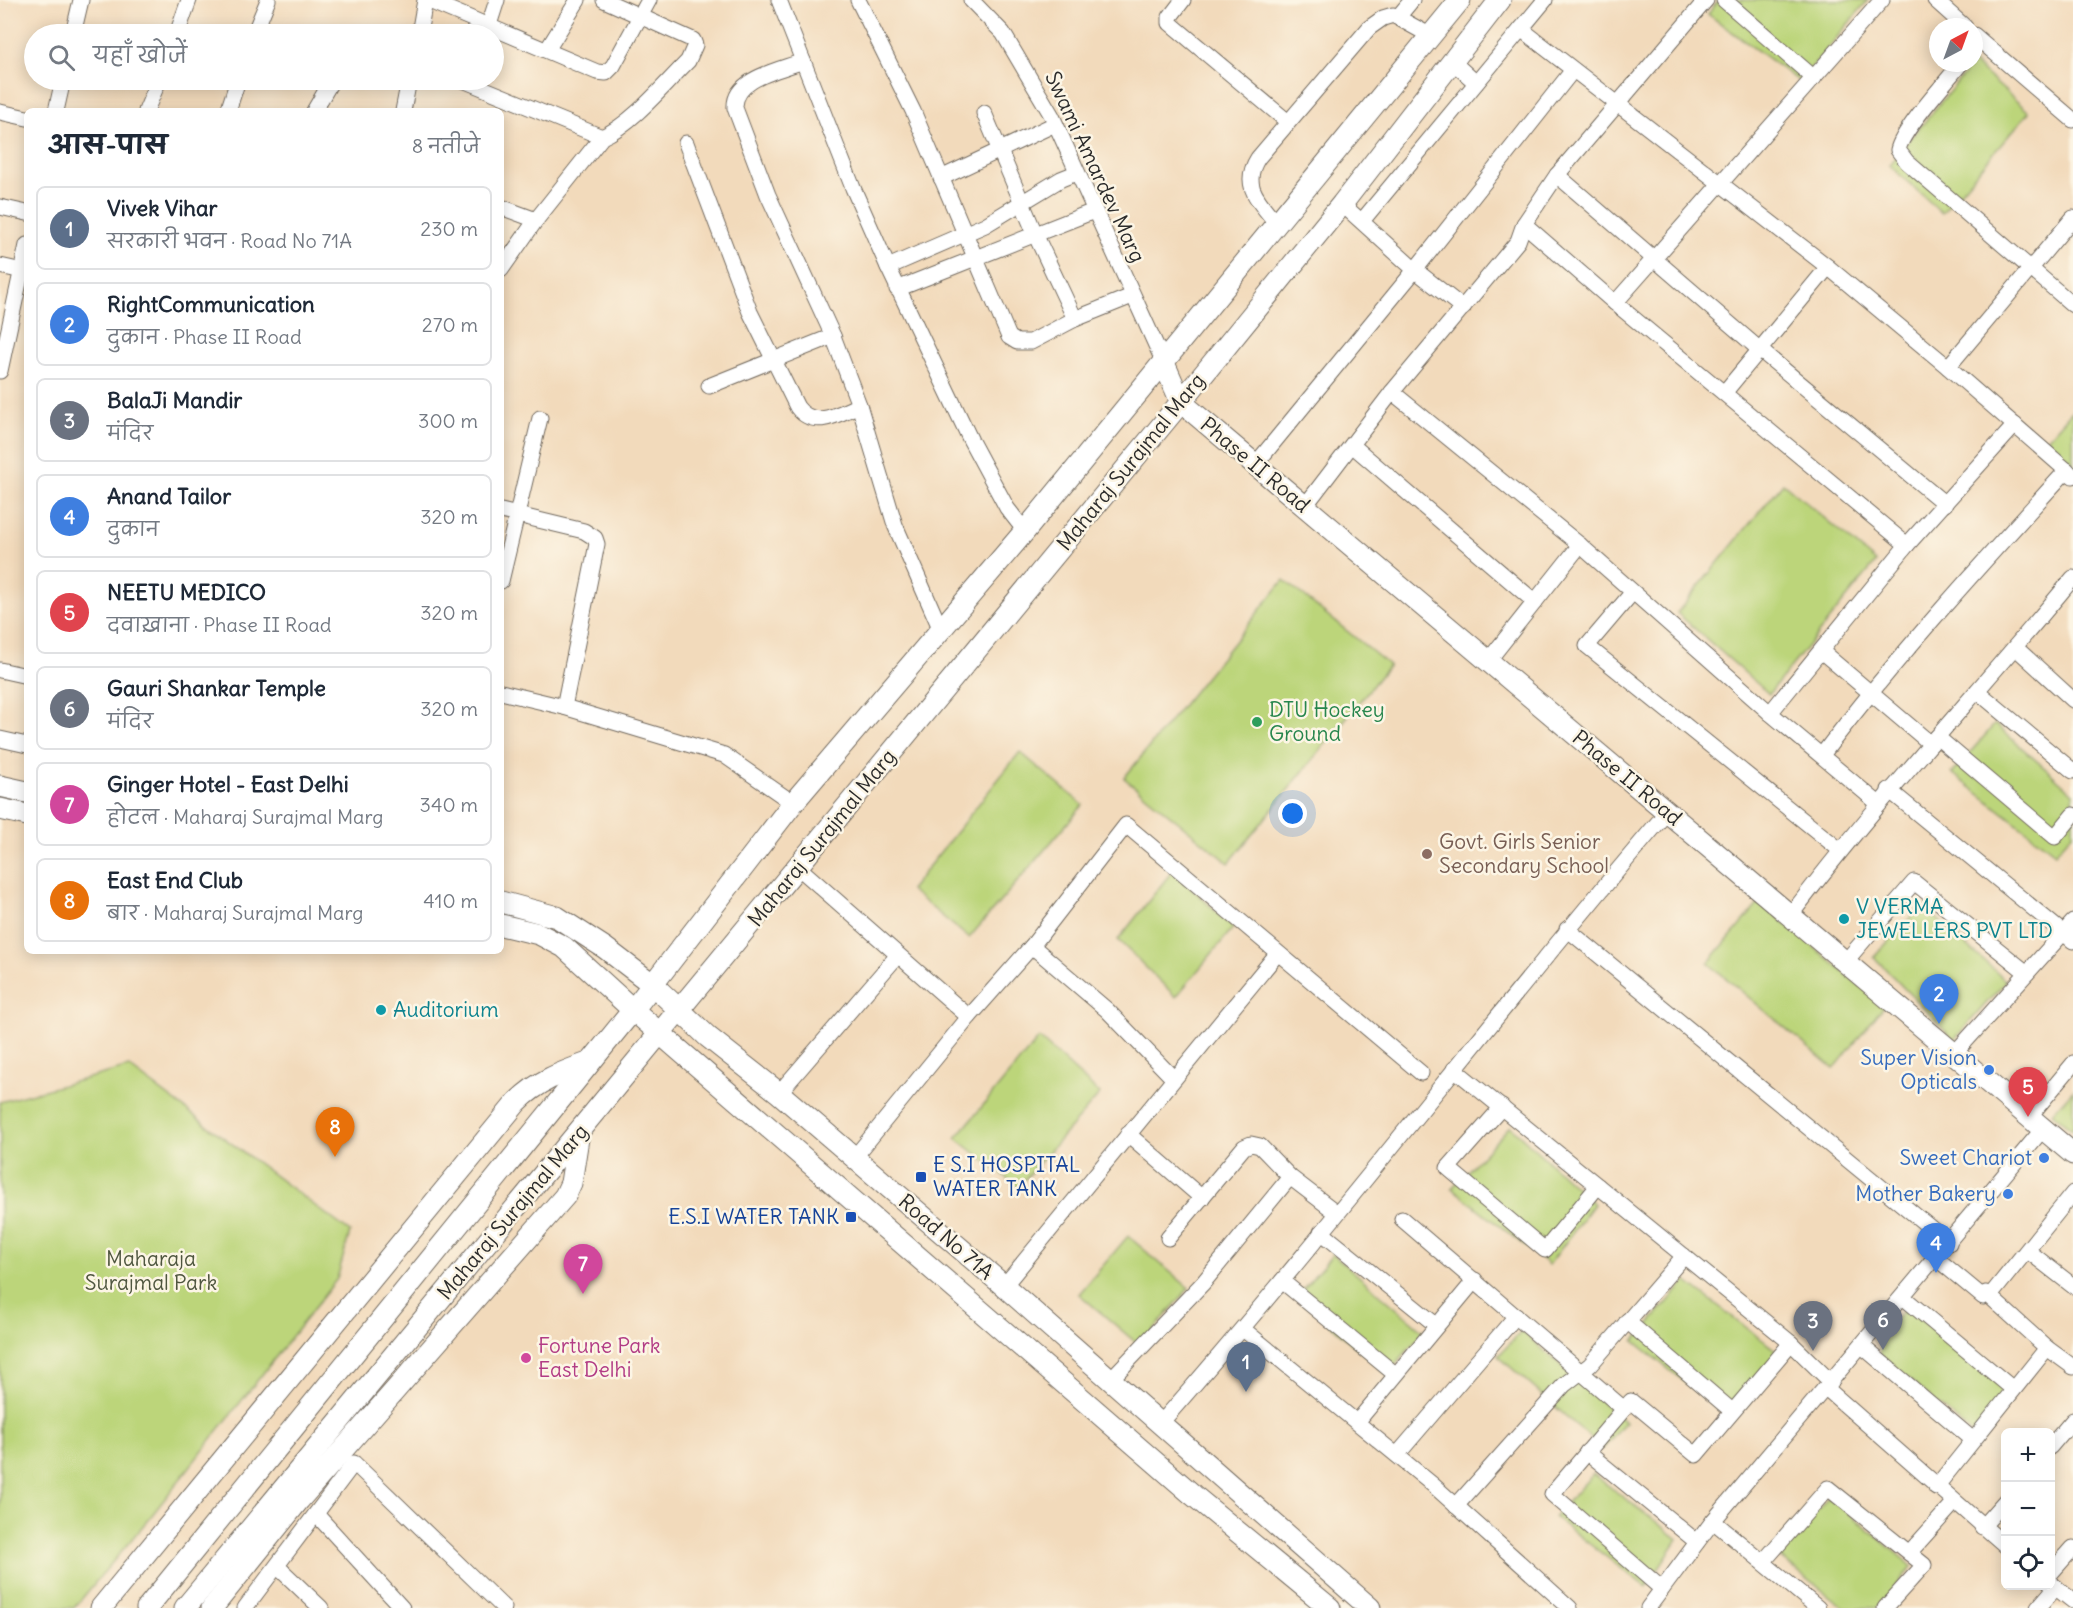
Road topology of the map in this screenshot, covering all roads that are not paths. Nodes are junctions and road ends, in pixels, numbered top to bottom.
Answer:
1 (81, 0) edge
2 (189, 0) edge
3 (268, 0) edge
4 (426, 0) edge
5 (497, 0) edge
6 (578, 0) edge
7 (604, 0) edge
8 (649, 0) edge
9 (779, 0) edge
10 (858, 0) edge
11 (971, 0) edge
12 (1184, 0) edge
13 (1412, 0) edge
14 (1460, 0) edge
15 (1500, 0) edge
16 (1545, 0) edge
17 (1706, 0) edge
18 (1724, 0) edge
19 (1882, 0) edge
20 (1935, 0) edge
21 (642, 16) junction
22 (1398, 17) junction
23 (1955, 18) edge
24 (75, 24) edge
25 (181, 24) edge
26 (258, 24) edge
27 (421, 24) edge
28 (486, 24) edge
29 (489, 24) edge
30 (1521, 29) junction
31 (504, 31) edge
32 (1431, 36) junction
33 (1983, 46) edge
34 (547, 50) junction
35 (803, 61) junction
36 (1452, 61) junction
37 (1573, 70) junction
38 (1954, 72) edge
39 (1814, 78) junction
40 (1476, 83) junction
41 (61, 90) edge
42 (155, 90) edge
43 (235, 90) edge
44 (326, 90) edge
45 (408, 90) edge
46 (487, 90) edge
47 (1618, 103) junction
48 (57, 108) edge
49 (147, 108) edge
50 (229, 108) edge
51 (316, 108) edge
52 (404, 108) edge
53 (0, 112) edge
54 (984, 113) dead end
55 (24, 117) edge
56 (2073, 120) edge
57 (1288, 122) junction
58 (1055, 124) junction
59 (602, 137) junction
60 (686, 143) dead end
61 (1000, 150) junction
62 (1076, 173) junction
63 (1557, 175) junction
64 (941, 178) junction
65 (1720, 184) junction
66 (1022, 203) junction
67 (1342, 204) junction
68 (0, 207) edge
69 (504, 208) edge
70 (1094, 211) junction
71 (24, 212) edge
72 (2073, 218) edge
73 (536, 220) junction
74 (1362, 221) junction
75 (1277, 224) junction
76 (1524, 224) junction
77 (963, 234) junction
78 (1036, 236) junction
79 (1654, 258) junction
80 (974, 259) junction
81 (0, 266) edge
82 (504, 266) edge
83 (888, 267) junction
84 (1828, 267) junction
85 (2030, 268) junction
86 (1415, 270) junction
87 (24, 271) edge
88 (897, 290) junction
89 (1132, 296) junction
90 (1615, 303) junction
91 (2073, 305) edge
92 (1463, 308) junction
93 (1075, 319) junction
94 (833, 336) junction
95 (1760, 351) junction
96 (773, 361) junction
97 (1164, 363) junction
98 (1948, 367) junction
99 (0, 371) edge
100 (709, 386) dead end
101 (1392, 392) junction
102 (1724, 393) junction
103 (1181, 402) junction
104 (859, 405) junction
105 (540, 418) dead end
106 (2015, 425) junction
107 (1352, 445) junction
108 (1255, 465) junction
109 (2070, 473) edge
110 (1945, 504) junction
111 (1305, 506) junction
112 (504, 512) edge
113 (517, 515) junction
114 (1025, 531) junction
115 (1580, 545) junction
116 (1907, 545) junction
117 (504, 569) edge
118 (2073, 578) edge
119 (1632, 593) junction
120 (1535, 602) junction
121 (941, 630) junction
122 (2016, 648) junction
123 (1821, 651) junction
124 (1488, 661) junction
125 (0, 670) edge
126 (24, 675) edge
127 (1977, 691) junction
128 (504, 693) edge
129 (1870, 694) junction
130 (2073, 700) edge
131 (564, 707) junction
132 (1770, 713) junction
133 (0, 739) edge
134 (1934, 740) junction
135 (24, 744) edge
136 (1822, 755) junction
137 (2073, 771) edge
138 (0, 786) edge
139 (1889, 790) junction
140 (24, 791) edge
141 (793, 803) junction
142 (1879, 804) junction
143 (0, 809) edge
144 (1667, 812) junction
145 (24, 814) edge
146 (2073, 815) edge
147 (1840, 850) junction
148 (798, 867) junction
149 (504, 903) edge
150 (1790, 916) junction
151 (504, 926) edge
152 (1567, 929) junction
153 (2070, 932) edge
154 (1032, 946) junction
155 (1277, 954) junction
156 (898, 956) junction
157 (1845, 962) junction
158 (2027, 973) junction
159 (652, 984) junction
160 (633, 1010) junction
161 (679, 1011) junction
162 (969, 1017) junction
163 (661, 1033) junction
164 (1954, 1054) junction
165 (588, 1063) junction
166 (2073, 1064) edge
167 (1454, 1069) junction
168 (1421, 1073) dead end
169 (1173, 1078) junction
170 (779, 1093) junction
171 (1502, 1107) junction
172 (2036, 1123) junction
173 (580, 1132) junction
174 (1128, 1134) junction
175 (2073, 1154) edge
176 (854, 1158) junction
177 (1290, 1177) junction
178 (1598, 1186) junction
179 (2073, 1193) edge
180 (1202, 1198) junction
181 (1337, 1213) junction
182 (1402, 1219) dead end
183 (1321, 1232) junction
184 (1168, 1238) dead end
185 (1948, 1243) junction
186 (2028, 1251) junction
187 (1684, 1256) junction
188 (1936, 1258) junction
189 (1475, 1280) junction
190 (1282, 1281) junction
191 (1004, 1286) junction
192 (2073, 1286) edge
193 (1990, 1296) junction
194 (1903, 1297) junction
195 (1516, 1316) junction
196 (1627, 1321) junction
197 (1436, 1325) junction
198 (1244, 1329) junction
199 (1791, 1343) junction
200 (1862, 1346) junction
201 (2047, 1348) junction
202 (2073, 1367) edge
203 (1581, 1371) junction
204 (1395, 1374) junction
205 (1110, 1380) junction
206 (1828, 1385) junction
207 (2013, 1389) junction
208 (1624, 1409) junction
209 (1732, 1411) junction
210 (2073, 1420) edge
211 (1358, 1422) junction
212 (1160, 1424) junction
213 (1972, 1439) junction
214 (2055, 1441) edge
215 (1587, 1452) junction
216 (1397, 1455) junction
217 (1936, 1487) junction
218 (291, 1494) junction
219 (1954, 1503) junction
220 (1456, 1506) junction
221 (2001, 1506) edge
222 (315, 1514) junction
223 (1713, 1521) junction
224 (1982, 1527) junction
225 (1697, 1542) junction
226 (2001, 1542) edge
227 (2073, 1548) edge
228 (1909, 1553) junction
229 (1763, 1562) junction
230 (278, 1567) junction
231 (2055, 1576) edge
232 (2055, 1584) edge
233 (1662, 1589) junction
234 (2047, 1590) edge
235 (2073, 1601) edge
236 (101, 1608) edge
237 (147, 1608) edge
238 (185, 1608) edge
239 (212, 1608) edge
240 (245, 1608) edge
241 (321, 1608) edge
242 (402, 1608) edge
243 (504, 1608) edge
244 (1330, 1608) edge
245 (1370, 1608) edge
246 (1570, 1608) edge
247 (1648, 1608) edge
248 (1818, 1608) edge
249 (1885, 1608) edge
250 (2038, 1608) edge

1 - 24 street
2 - 25 street
3 - 26 street
4 - 27 street
4 - 28 street
5 - 29 street
6 - 34 street
7 - 21 street
8 - 21 street
9 - 35 street
10 - 64 street
11 - 58 street, Swami Amardev Marg
12 - 57 street
13 - 22 street
14 - 32 street, Maharaj Surajmal Marg
15 - 36 street, Maharaj Surajmal Marg
16 - 30 street
17 - 47 street
18 - 39 street
19 - 39 street
20 - 23 street
21 - 34 street
21 - 59 street
22 - 32 street
22 - 57 street
30 - 37 street
30 - 40 street
31 - 34 street
32 - 75 street, Maharaj Surajmal Marg
33 - 56 street
35 - 83 street
35 - 94 street
36 - 40 street
36 - 67 street, Maharaj Surajmal Marg
37 - 47 street
37 - 86 street
38 - 85 street
39 - 65 street
40 - 74 street
41 - 48 street
42 - 49 street
43 - 50 street
44 - 51 street
45 - 52 street
46 - 59 street
47 - 63 street
47 - 65 street
53 - 55 street
54 - 61 street
57 - 75 street
58 - 61 street
58 - 62 street, Swami Amardev Marg
59 - 73 street
60 - 96 street
61 - 64 street
61 - 66 street
62 - 66 street
62 - 70 street, Swami Amardev Marg
63 - 76 street
63 - 79 street
64 - 77 street
65 - 79 street
65 - 84 street
66 - 77 street
66 - 78 street
67 - 74 street
67 - 103 street, Maharaj Surajmal Marg
68 - 71 street
69 - 73 street
70 - 78 street
70 - 89 street, Swami Amardev Marg
72 - 85 street
73 - 82 street
74 - 86 street
75 - 97 street, Maharaj Surajmal Marg
76 - 90 street
76 - 92 street
77 - 80 street
77 - 83 street
78 - 80 street
78 - 93 street
79 - 90 street
79 - 95 street
80 - 88 street
80 - 93 street
81 - 87 street
83 - 88 street
84 - 95 street
84 - 98 street
85 - 91 street
85 - 98 street
86 - 92 street
86 - 108 street
87 - 99 street
88 - 114 street
89 - 93 street
89 - 97 street, Swami Amardev Marg
90 - 102 street
92 - 101 street
94 - 96 street
94 - 104 street
95 - 102 street
95 - 110 street
96 - 100 street
96 - 104 street
97 - 103 street
97 - 114 street, Maharaj Surajmal Marg
98 - 106 street
101 - 107 street
101 - 115 street
102 - 116 street
103 - 108 street, Phase II Road
103 - 148 street, Maharaj Surajmal Marg
104 - 121 street
105 - 113 street
106 - 109 street
106 - 110 street
107 - 111 street
107 - 120 street
108 - 111 street, Phase II Road
109 - 129 street
110 - 116 street
111 - 124 street, Phase II Road
112 - 113 street
113 - 117 street
113 - 131 street
114 - 121 street, Maharaj Surajmal Marg
115 - 119 street
115 - 120 street
116 - 123 street
118 - 122 street
119 - 132 street
119 - 147 street
120 - 124 street
121 - 141 street, Maharaj Surajmal Marg
122 - 127 street
122 - 130 street
123 - 129 street
123 - 132 street
124 - 144 street, Phase II Road
125 - 126 street
127 - 134 street
127 - 137 street
128 - 131 street
129 - 134 street
129 - 136 street
131 - 141 street
132 - 136 street
133 - 135 street
134 - 139 street
134 - 146 street
136 - 142 street
138 - 140 street
139 - 142 street
139 - 153 street
141 - 159 street, Maharaj Surajmal Marg
142 - 147 street
143 - 145 street
144 - 150 street, Phase II Road
144 - 152 street
147 - 150 street
148 - 156 street
148 - 161 street, Maharaj Surajmal Marg
149 - 159 street, Road No 71A
150 - 157 street, Phase II Road
151 - 160 street, Road No 71A
152 - 167 street
152 - 185 street
153 - 158 street
154 - 155 street
154 - 162 street
154 - 169 street
155 - 168 street
155 - 169 street
156 - 162 street
156 - 170 street
157 - 158 street
157 - 164 street, Phase II Road
158 - 164 street
159 - 160 street, Maharaj Surajmal Marg
159 - 161 street, Road No 71A
160 - 163 street, Road No 71A
160 - 165 street, Maharaj Surajmal Marg
161 - 163 street, Maharaj Surajmal Marg
161 - 170 street, Road No 71A
162 - 176 street
163 - 173 street, Maharaj Surajmal Marg
163 - 244 street, Road No 71A
164 - 172 street, Phase II Road
165 - 236 street
165 - 237 street, Maharaj Surajmal Marg
166 - 172 street
167 - 171 street
167 - 181 street
169 - 174 street
170 - 176 street, Road No 71A
171 - 178 street
171 - 178 street
172 - 175 street, Phase II Road
172 - 185 street
173 - 218 street, Maharaj Surajmal Marg
173 - 218 street
174 - 180 street
174 - 191 street
176 - 191 street, Road No 71A
177 - 180 street
177 - 181 street
177 - 205 street
178 - 187 street
179 - 186 street
180 - 184 street
181 - 183 street
182 - 189 street
183 - 190 street
183 - 197 street
185 - 188 street
186 - 192 street
186 - 193 street
187 - 196 street
187 - 199 street
188 - 193 street
188 - 194 street
189 - 195 street
189 - 197 street
190 - 198 street
190 - 204 street
191 - 205 street, Road No 71A
193 - 201 street
194 - 200 street
194 - 207 street
195 - 203 street
195 - 216 street
196 - 203 street
196 - 209 street
197 - 204 street
198 - 211 street
198 - 212 street
199 - 206 street
199 - 209 street
200 - 206 street
200 - 213 street
201 - 202 street
201 - 207 street
203 - 208 street
203 - 220 street
204 - 211 street
205 - 212 street, Road No 71A
206 - 217 street
206 - 223 street
207 - 213 street
208 - 209 street
208 - 215 street
210 - 214 street
211 - 216 street
212 - 245 street, Road No 71A
213 - 217 street
215 - 225 street
215 - 233 street
216 - 220 street
217 - 219 street
218 - 238 street, Maharaj Surajmal Marg
218 - 239 street
219 - 224 street
219 - 228 street
220 - 246 street
221 - 224 street
222 - 230 street
222 - 242 street
222 - 243 street
223 - 225 street
223 - 229 street
224 - 226 street
225 - 233 street
227 - 231 street
228 - 229 street
228 - 249 street
229 - 248 street
230 - 240 street
230 - 241 street
232 - 235 street
233 - 247 street
234 - 250 street

